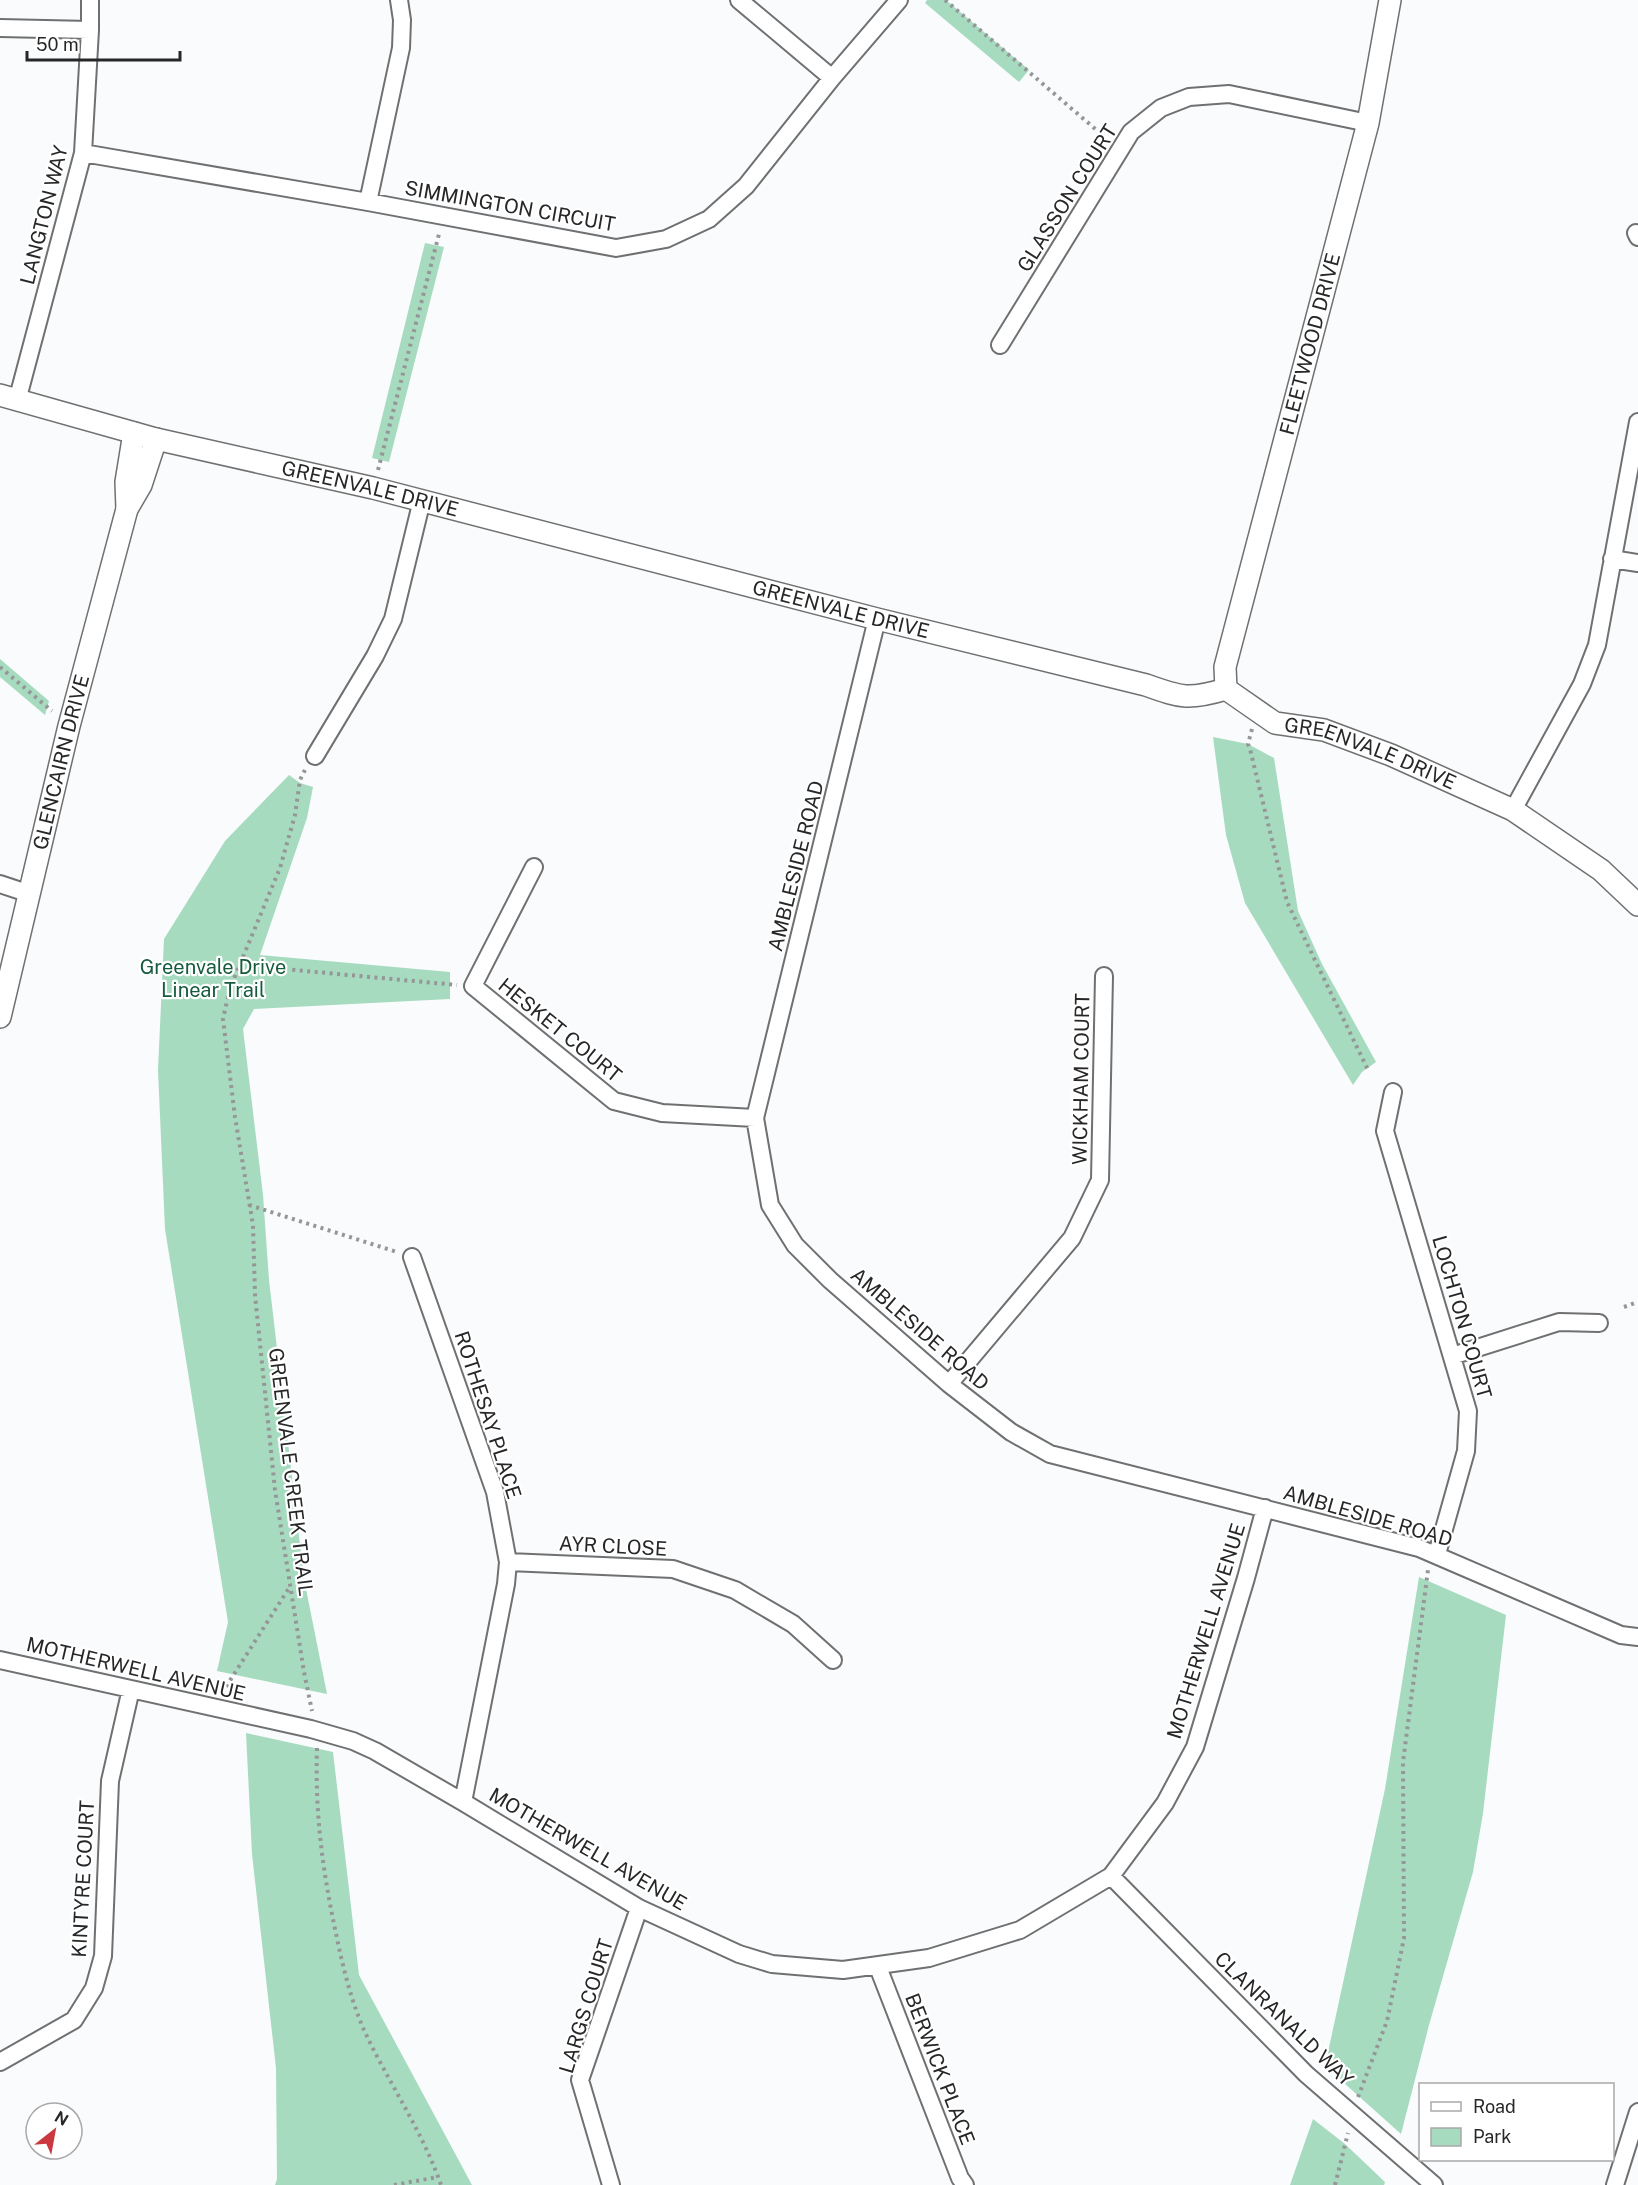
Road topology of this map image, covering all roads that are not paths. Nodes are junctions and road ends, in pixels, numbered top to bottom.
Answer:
1 (90, 0) edge
2 (399, 0) edge
3 (739, 0) edge
4 (899, 0) edge
5 (1390, 0) edge
6 (0, 28) edge
7 (90, 30) junction
8 (832, 78) junction
9 (1368, 123) junction
10 (83, 153) junction
11 (368, 202) junction
12 (1000, 345) dead end
13 (8, 398) edge
14 (1638, 422) edge
15 (134, 433) junction
16 (156, 439) junction
17 (422, 500) junction
18 (127, 509) junction
19 (1612, 559) junction
20 (1638, 562) edge
21 (877, 619) junction
22 (1226, 689) junction
23 (315, 756) road end
24 (1513, 810) junction
25 (534, 867) dead end
26 (0, 884) edge
27 (30, 894) junction
28 (1638, 905) edge
29 (1104, 976) dead end
30 (0, 1017) edge
31 (1393, 1092) dead end
32 (754, 1118) junction
33 (412, 1257) road end
34 (1599, 1323) dead end
35 (1452, 1356) junction
36 (949, 1384) junction
37 (1265, 1508) junction
38 (1433, 1560) junction
39 (508, 1562) junction
40 (1638, 1637) edge
41 (0, 1660) edge
42 (833, 1660) dead end
43 (131, 1689) junction
44 (464, 1802) junction
45 (1111, 1876) junction
46 (639, 1908) junction
47 (878, 1967) junction
48 (0, 2062) edge
49 (1638, 2112) edge
50 (611, 2185) edge
51 (965, 2185) edge
52 (1434, 2185) edge
53 (1615, 2185) edge

1 - 7 street, LANGTON WAY
2 - 11 street
3 - 8 street
4 - 8 street, SIMMINGTON CIRCUIT
5 - 9 street, FLEETWOOD DRIVE
6 - 7 street
7 - 10 street, LANGTON WAY
8 - 11 street, SIMMINGTON CIRCUIT
9 - 12 street, GLASSON COURT
9 - 22 street, FLEETWOOD DRIVE
10 - 11 street, SIMMINGTON CIRCUIT
10 - 13 street, LANGTON WAY
13 - 15 street, GREENVALE DRIVE
14 - 19 street
15 - 16 street, GREENVALE DRIVE
15 - 18 street, GLENCAIRN DRIVE
16 - 17 street, GREENVALE DRIVE
16 - 18 street, GLENCAIRN DRIVE
17 - 21 street, GREENVALE DRIVE
17 - 23 street
18 - 27 street, GLENCAIRN DRIVE
19 - 20 street
19 - 24 street
21 - 22 street, GREENVALE DRIVE
21 - 32 street, AMBLESIDE ROAD
22 - 24 street, GREENVALE DRIVE
24 - 28 street, GREENVALE DRIVE
25 - 32 street, HESKET COURT
26 - 27 street
27 - 30 street, GLENCAIRN DRIVE
29 - 36 street, WICKHAM COURT
31 - 35 street, LOCHTON COURT
32 - 36 street, AMBLESIDE ROAD
33 - 39 street, ROTHESAY PLACE
34 - 35 street
35 - 38 street, LOCHTON COURT
36 - 37 street, AMBLESIDE ROAD
37 - 38 street, AMBLESIDE ROAD
37 - 45 street, MOTHERWELL AVENUE
38 - 40 street, AMBLESIDE ROAD
39 - 42 street, AYR CLOSE
39 - 44 street, ROTHESAY PLACE
41 - 43 street, MOTHERWELL AVENUE
43 - 44 street, MOTHERWELL AVENUE
43 - 48 street, KINTYRE COURT
44 - 46 street, MOTHERWELL AVENUE
45 - 47 street, MOTHERWELL AVENUE
45 - 52 street, CLANRANALD WAY
46 - 47 street, MOTHERWELL AVENUE
46 - 50 street, LARGS COURT
47 - 51 street, BERWICK PLACE
49 - 53 street

